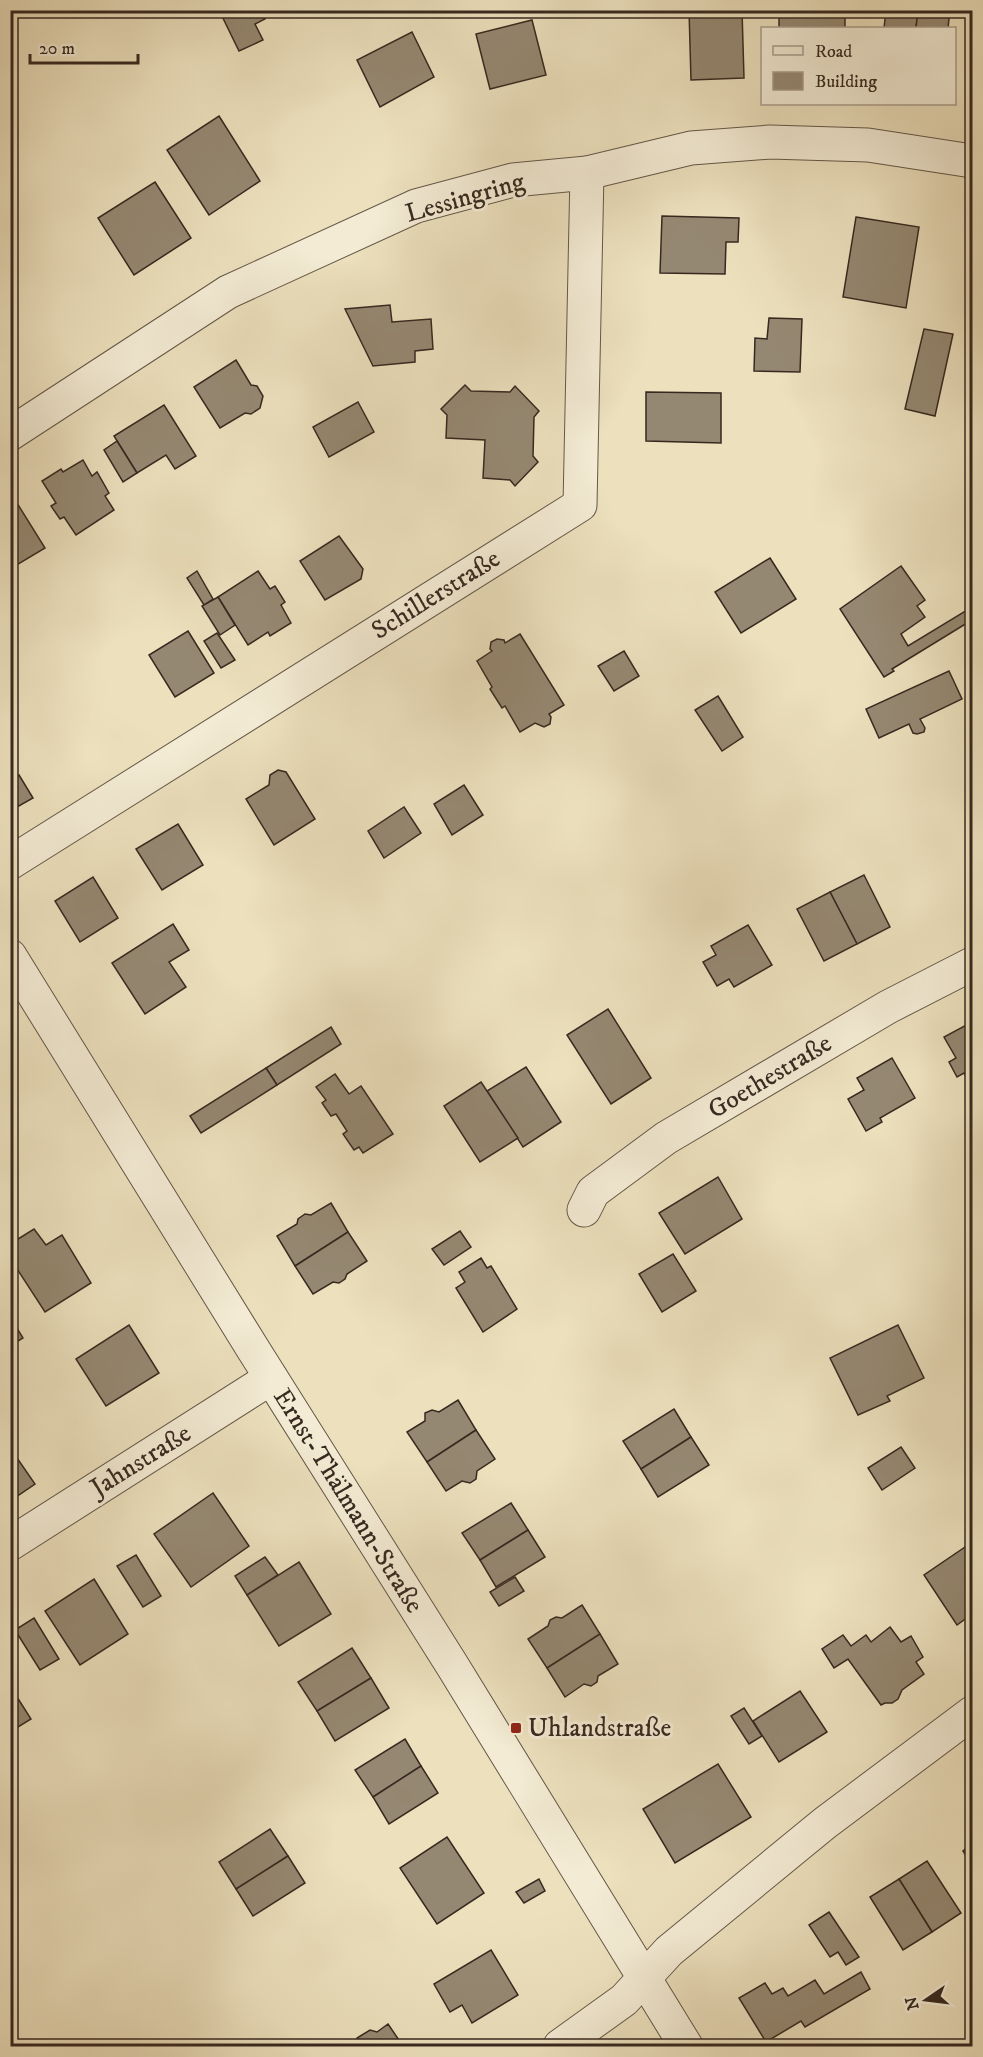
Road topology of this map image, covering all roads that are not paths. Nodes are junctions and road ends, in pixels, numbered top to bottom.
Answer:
1 (972, 161) edge
2 (587, 173) junction
3 (10, 434) edge
4 (10, 863) edge
5 (10, 956) edge
6 (972, 964) edge
7 (584, 1210) dead end
8 (271, 1378) junction
9 (10, 1544) edge
10 (972, 1713) edge
11 (644, 1980) junction
12 (560, 2046) edge
13 (686, 2046) edge

1 - 2 street, Lessingring
2 - 3 street, Lessingring
2 - 4 street, Schillerstraße
5 - 8 street, Ernst-Thälmann-Straße
6 - 7 street, Goethestraße
8 - 9 street, Jahnstraße
8 - 11 street, Ernst-Thälmann-Straße
10 - 11 street
11 - 12 street
11 - 13 street, Ernst-Thälmann-Straße

